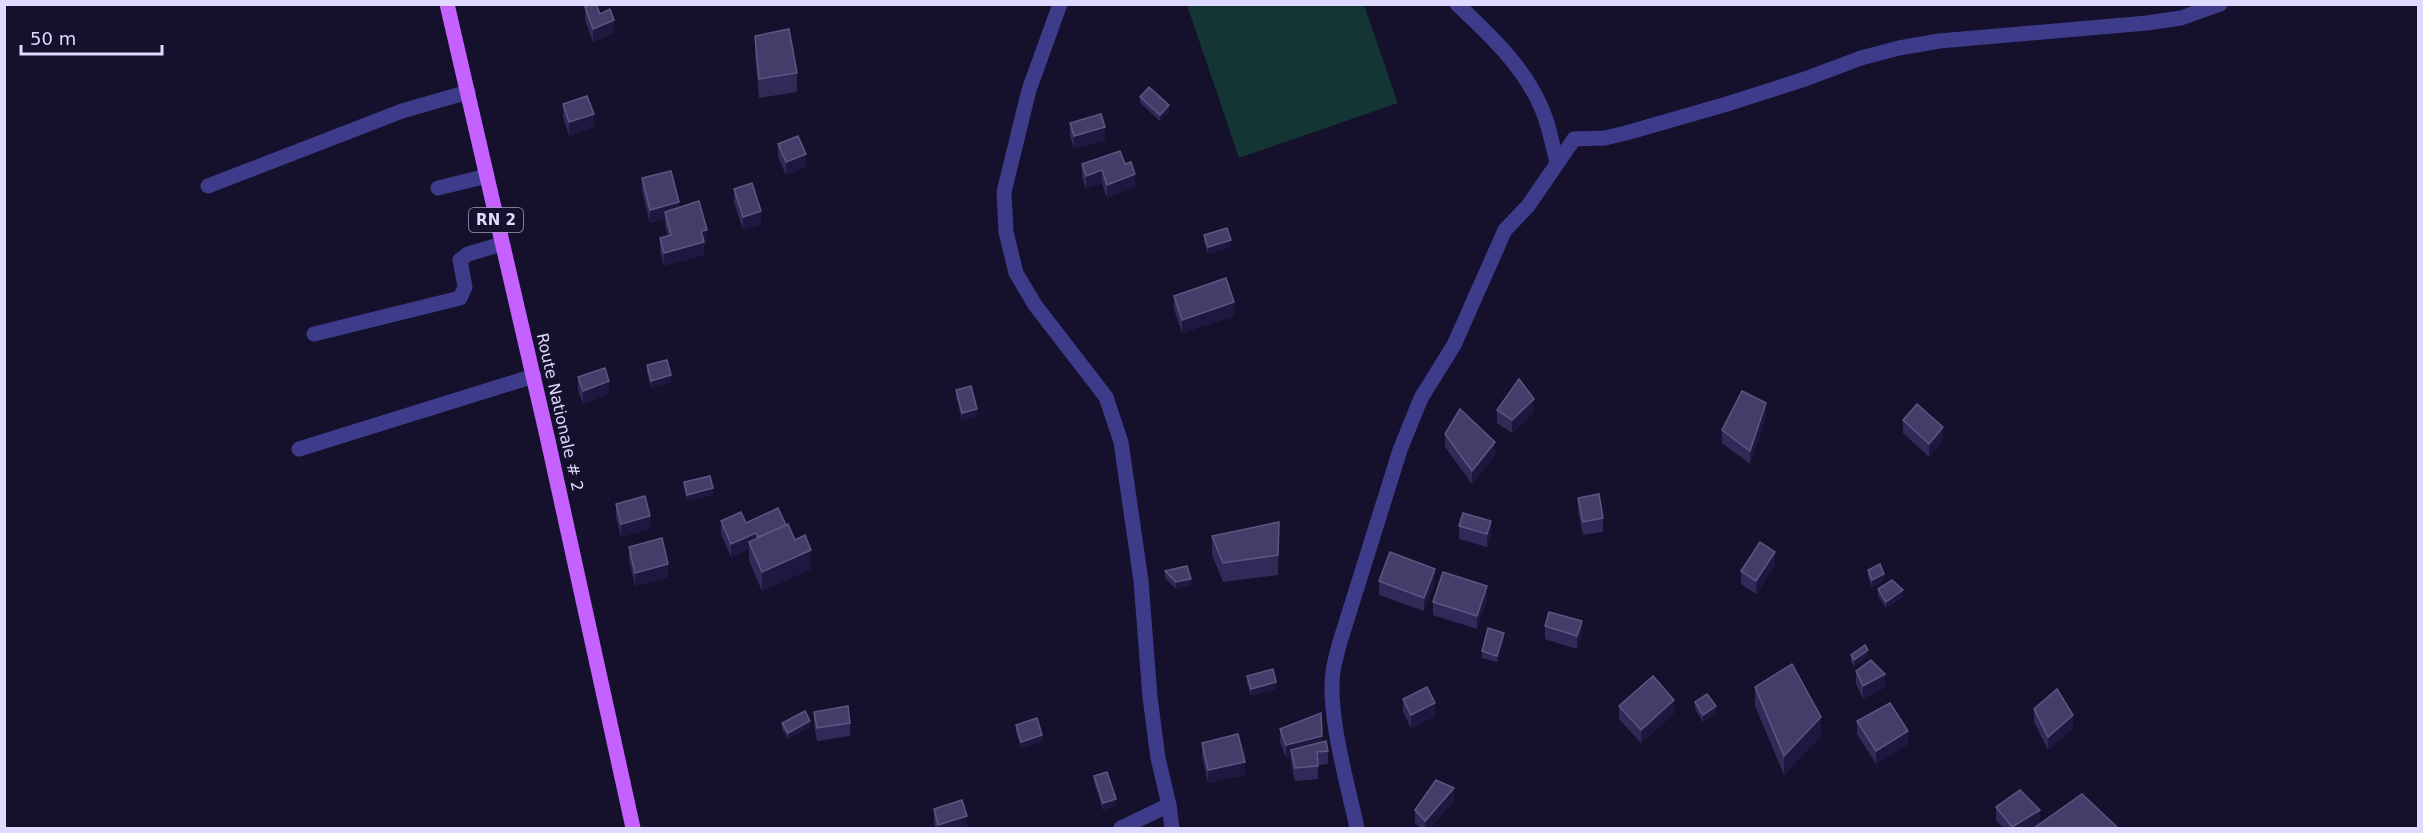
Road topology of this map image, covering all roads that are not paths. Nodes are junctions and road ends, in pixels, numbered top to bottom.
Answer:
1 (447, 4) edge
2 (1060, 4) edge
3 (1457, 4) edge
4 (2220, 4) edge
5 (468, 92) junction
6 (1557, 162) junction
7 (487, 176) junction
8 (208, 186) dead end
9 (438, 188) dead end
10 (502, 244) junction
11 (314, 334) dead end
12 (534, 376) junction
13 (299, 449) dead end
14 (1169, 805) junction
15 (633, 828) edge
16 (1121, 828) edge
17 (1172, 828) edge
18 (1357, 828) edge

1 - 5 main road, Route Nationale # 2 / RN 2
2 - 14 street
3 - 6 street
4 - 6 street
5 - 7 main road, Route Nationale # 2 / RN 2
5 - 8 street
6 - 18 street
7 - 9 street
7 - 10 main road, Route Nationale # 2 / RN 2
10 - 11 street
10 - 12 main road, Route Nationale # 2 / RN 2
12 - 13 street
12 - 15 main road, Route Nationale # 2 / RN 2
14 - 16 street
14 - 17 street

